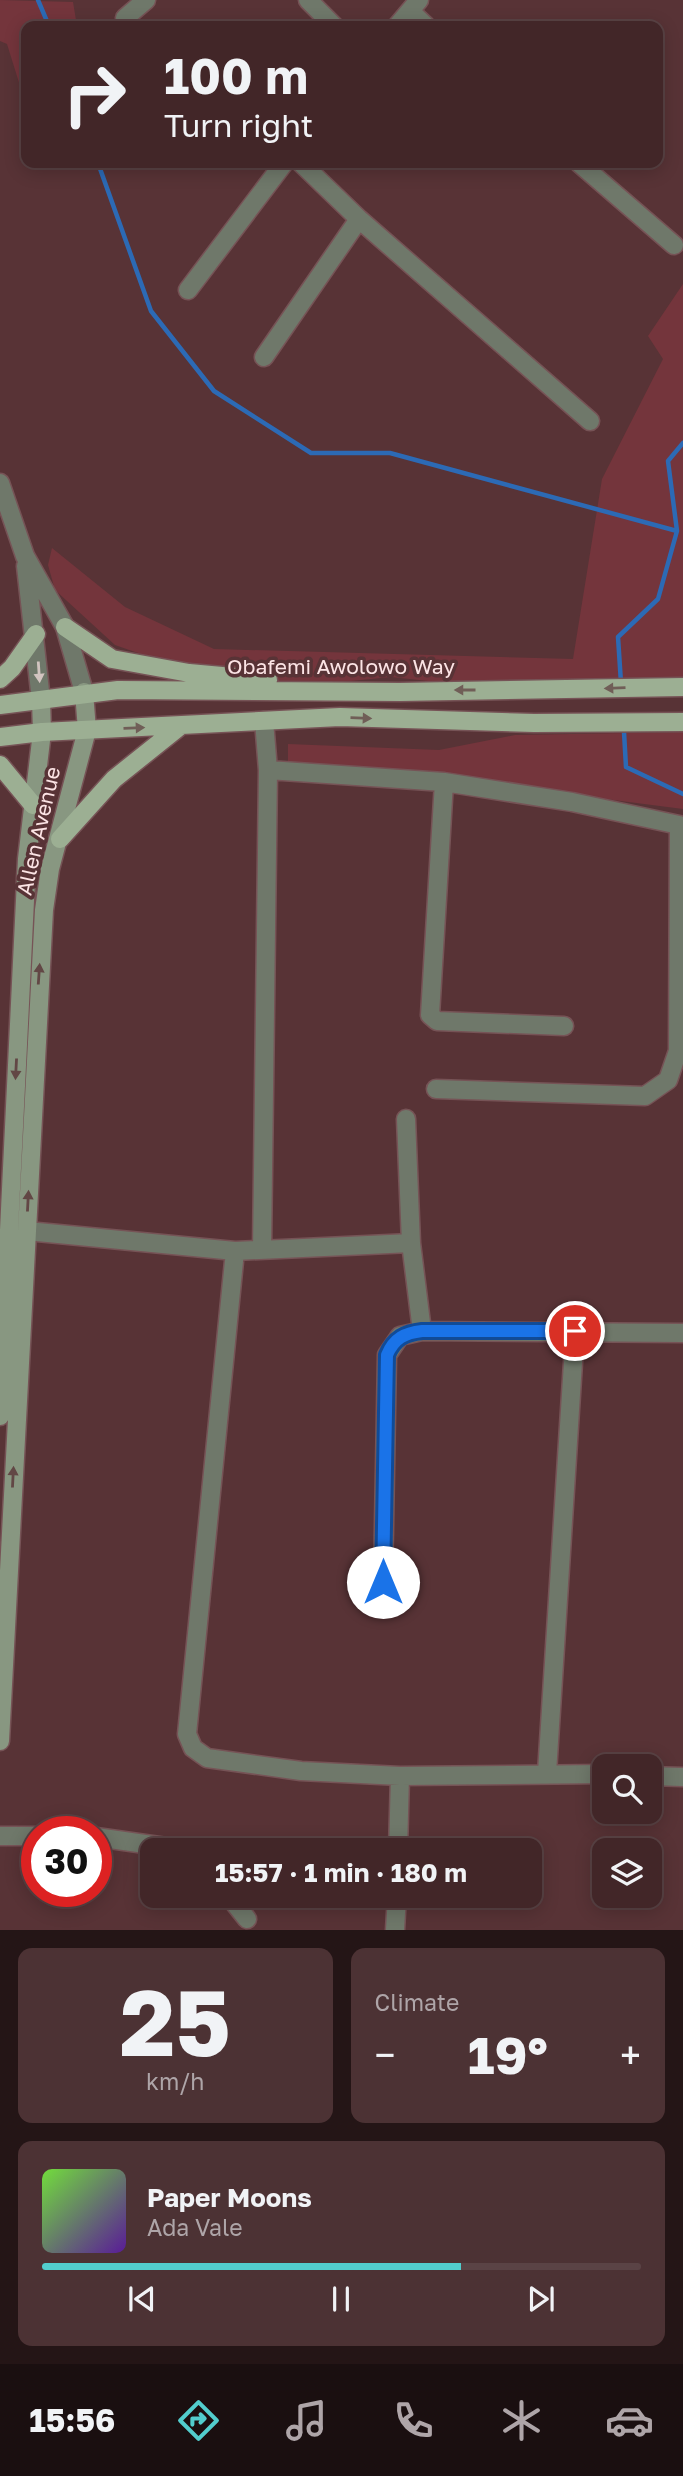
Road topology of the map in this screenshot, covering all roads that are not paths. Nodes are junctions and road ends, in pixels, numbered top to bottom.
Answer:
1 (146, 0) edge
2 (308, 0) edge
3 (414, 6) edge
4 (125, 18) dead end
5 (329, 21) edge
6 (401, 21) edge
7 (280, 168) edge
8 (305, 168) edge
9 (585, 168) edge
10 (359, 219) junction
11 (674, 245) dead end
12 (188, 290) dead end
13 (264, 357) dead end
14 (590, 421) dead end
15 (0, 483) edge
16 (25, 556) junction
17 (65, 627) junction
18 (36, 634) junction
19 (0, 679) edge
20 (683, 687) edge
21 (84, 692) junction
22 (400, 692) junction
23 (41, 700) junction
24 (0, 705) edge
25 (264, 720) junction
26 (683, 722) edge
27 (179, 727) junction
28 (87, 730) junction
29 (42, 732) junction
30 (0, 737) edge
31 (0, 765) edge
32 (268, 770) junction
33 (444, 782) junction
34 (33, 804) junction
35 (681, 825) edge
36 (60, 839) junction
37 (564, 1026) dead end
38 (436, 1089) dead end
39 (406, 1119) dead end
40 (27, 1231) junction
41 (411, 1242) junction
42 (262, 1250) junction
43 (235, 1251) junction
44 (422, 1331) junction
45 (575, 1331) junction
46 (683, 1333) edge
47 (0, 1416) edge
48 (383, 1582) dead end
49 (0, 1741) edge
50 (547, 1773) junction
51 (592, 1774) edge
52 (400, 1776) junction
53 (662, 1776) edge
54 (683, 1777) edge
55 (0, 1836) edge
56 (21, 1836) edge
57 (398, 1838) edge
58 (112, 1839) edge
59 (140, 1843) edge
60 (238, 1908) edge
61 (396, 1908) edge
62 (247, 1919) dead end
63 (395, 1930) edge

1 - 4 street
2 - 5 street
3 - 6 street
7 - 12 street
8 - 10 street
9 - 11 street
10 - 13 street
10 - 14 street
15 - 16 street
16 - 17 street
16 - 18 street
17 - 21 street
17 - 22 main road
18 - 19 main road
18 -> 23 street
20 -> 22 main road, Obafemi Awolowo Way
21 - 22 main road, Obafemi Awolowo Way
21 - 23 main road, Obafemi Awolowo Way
21 - 28 main road, Allen Avenue
23 - 24 main road, Obafemi Awolowo Way
23 - 29 main road, Allen Avenue
25 -> 26 main road
25 - 27 main road
25 - 32 street
28 -> 27 main road
27 - 36 main road
28 - 29 main road
28 - 36 main road, Allen Avenue
29 - 30 main road
29 - 34 main road, Allen Avenue
31 - 34 main road
32 - 33 street
32 - 42 street
33 - 35 street
33 - 37 street
34 -> 47 main road, Allen Avenue
35 - 38 street
40 -> 36 main road, Allen Avenue
39 - 41 street
40 - 43 street
49 -> 40 main road, Allen Avenue
41 - 42 street
41 - 44 street
42 - 43 street
43 - 52 street
44 - 45 street
44 - 48 street
45 - 46 street
45 - 50 street
50 - 51 street
50 - 52 street
52 - 57 street
53 - 54 street
55 - 56 street
58 - 59 street
60 - 62 street
61 - 63 street

